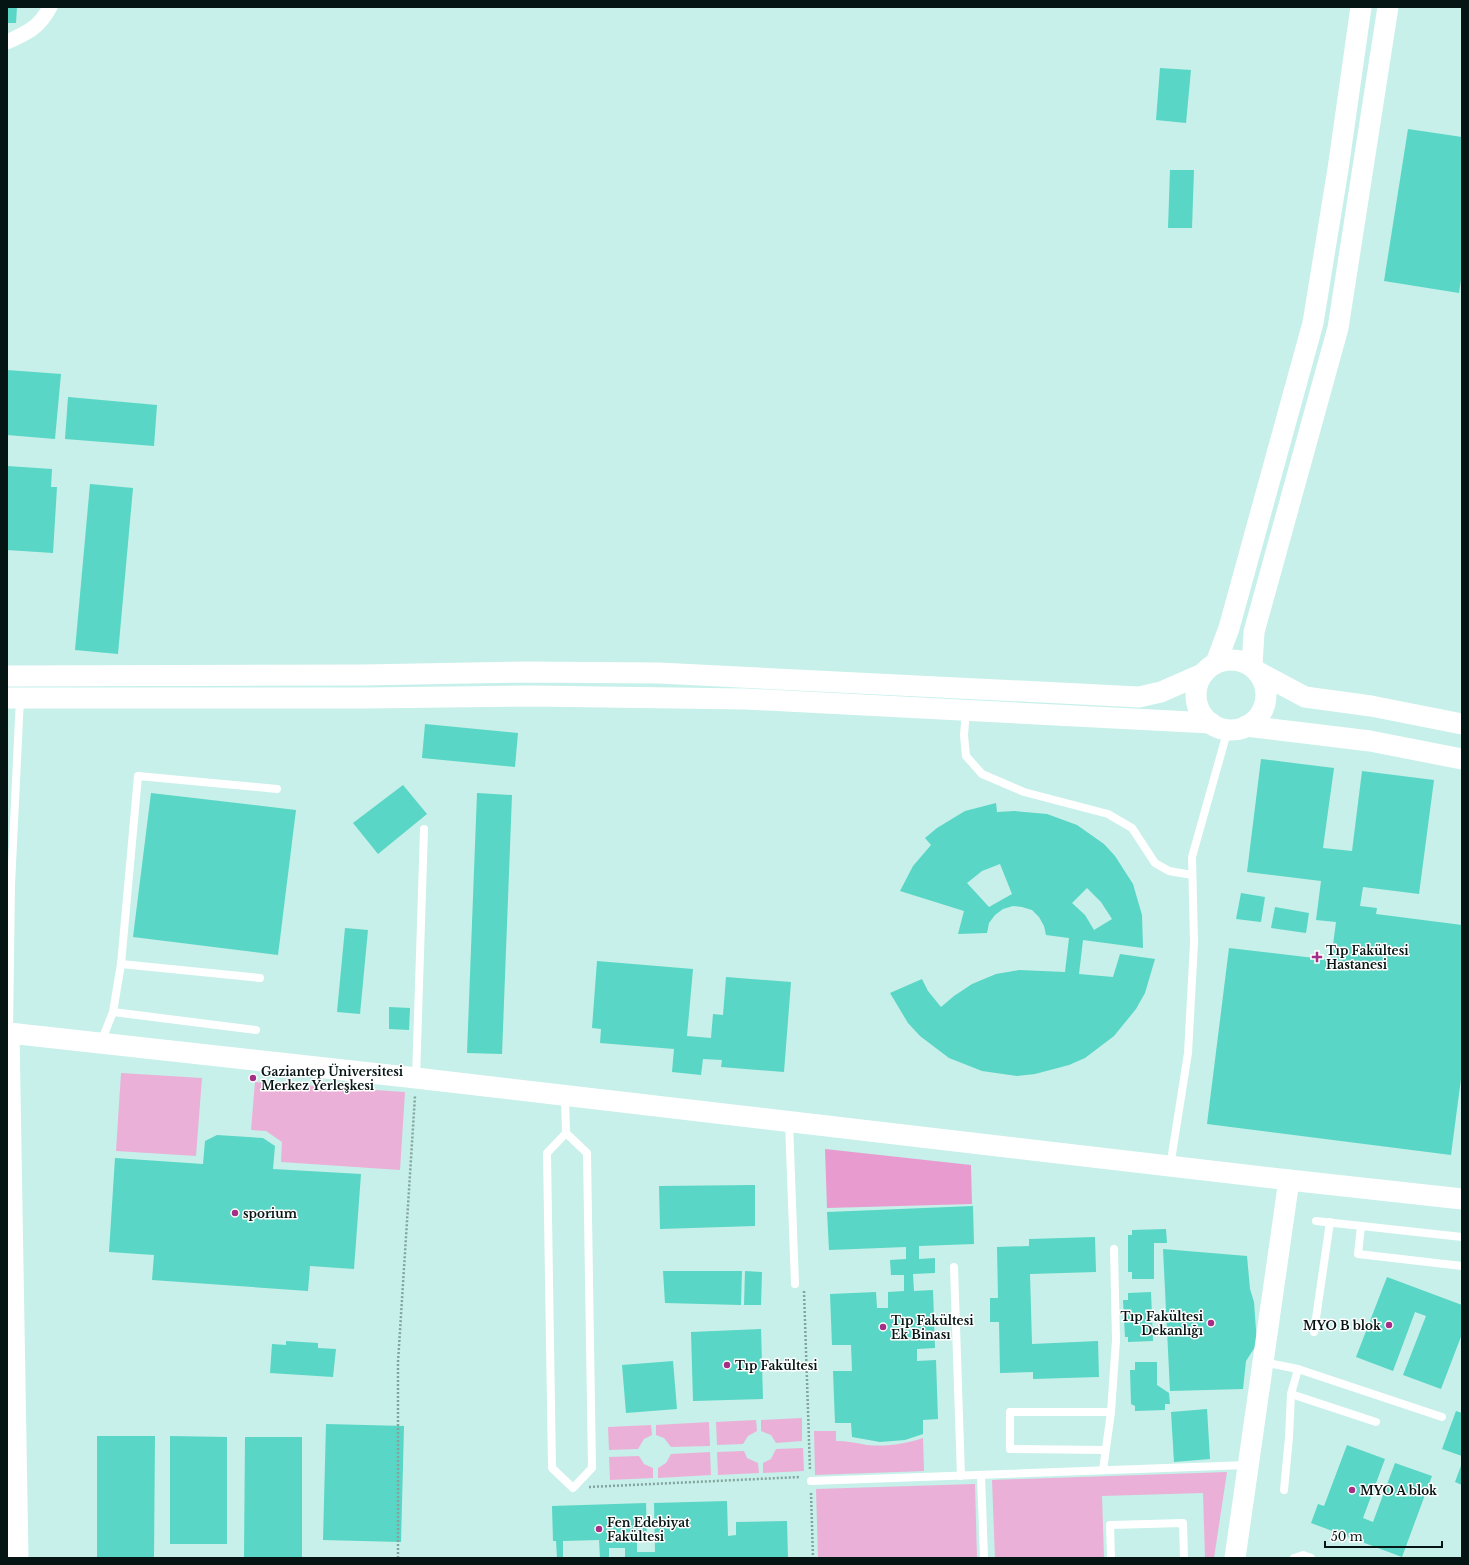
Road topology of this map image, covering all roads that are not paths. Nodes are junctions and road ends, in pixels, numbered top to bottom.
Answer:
1 (50, 7) edge
2 (1361, 7) edge
3 (1388, 7) edge
4 (7, 42) edge
5 (1209, 669) junction
6 (1255, 669) junction
7 (7, 676) edge
8 (14, 698) edge
9 (967, 699) junction
10 (1462, 724) edge
11 (1228, 726) junction
12 (1462, 759) edge
13 (277, 789) dead end
14 (424, 828) dead end
15 (1192, 875) junction
16 (121, 964) junction
17 (260, 978) dead end
18 (113, 1012) junction
19 (256, 1030) dead end
20 (8, 1032) edge
21 (101, 1043) junction
22 (416, 1078) junction
23 (565, 1095) junction
24 (789, 1122) junction
25 (566, 1133) junction
26 (1170, 1167) junction
27 (1289, 1180) junction
28 (1462, 1199) edge
29 (1316, 1221) dead end
30 (1330, 1222) junction
31 (1361, 1226) junction
32 (1462, 1237) edge
33 (1114, 1249) dead end
34 (1462, 1266) edge
35 (954, 1267) dead end
36 (795, 1284) dead end
37 (1314, 1332) dead end
38 (1262, 1362) junction
39 (1298, 1369) junction
40 (1291, 1394) junction
41 (1111, 1412) junction
42 (1442, 1417) dead end
43 (1376, 1422) dead end
44 (1106, 1450) junction
45 (1248, 1465) junction
46 (1103, 1470) junction
47 (981, 1475) junction
48 (961, 1476) junction
49 (811, 1479) road end
50 (1284, 1490) dead end
51 (18, 1558) edge
52 (984, 1558) edge
53 (1111, 1558) edge
54 (1184, 1558) edge
55 (1235, 1558) edge
56 (1294, 1558) edge
57 (1311, 1558) edge

1 - 4 street
2 - 5 street
3 - 6 street
5 - 6 street
5 - 9 street
5 - 11 street
6 - 10 street
6 - 11 street
7 - 9 street
8 - 9 street
8 - 20 lane
9 - 11 street
9 - 15 lane
11 - 12 street
11 - 15 lane
13 - 16 lane
14 - 22 lane
15 - 26 lane
16 - 17 lane
16 - 18 lane
18 - 19 lane
18 - 21 lane
20 - 21 street
20 - 51 street
21 - 22 street
22 - 23 street
23 - 24 street
23 - 25 lane
24 - 26 street
24 - 36 lane
25 - 25 lane
26 - 27 street
27 - 28 street
27 - 38 street
29 - 30 lane
30 - 31 lane
30 - 37 lane
31 - 32 lane
31 - 34 lane
33 - 41 lane
35 - 48 lane
38 - 39 lane
38 - 45 street
39 - 40 lane
39 - 42 lane
40 - 43 lane
40 - 50 lane
41 - 44 lane
41 - 44 lane
44 - 46 lane
45 - 46 lane
45 - 55 street
46 - 47 lane
47 - 48 lane
47 - 52 lane
48 - 49 lane
53 - 54 lane
56 - 57 lane

